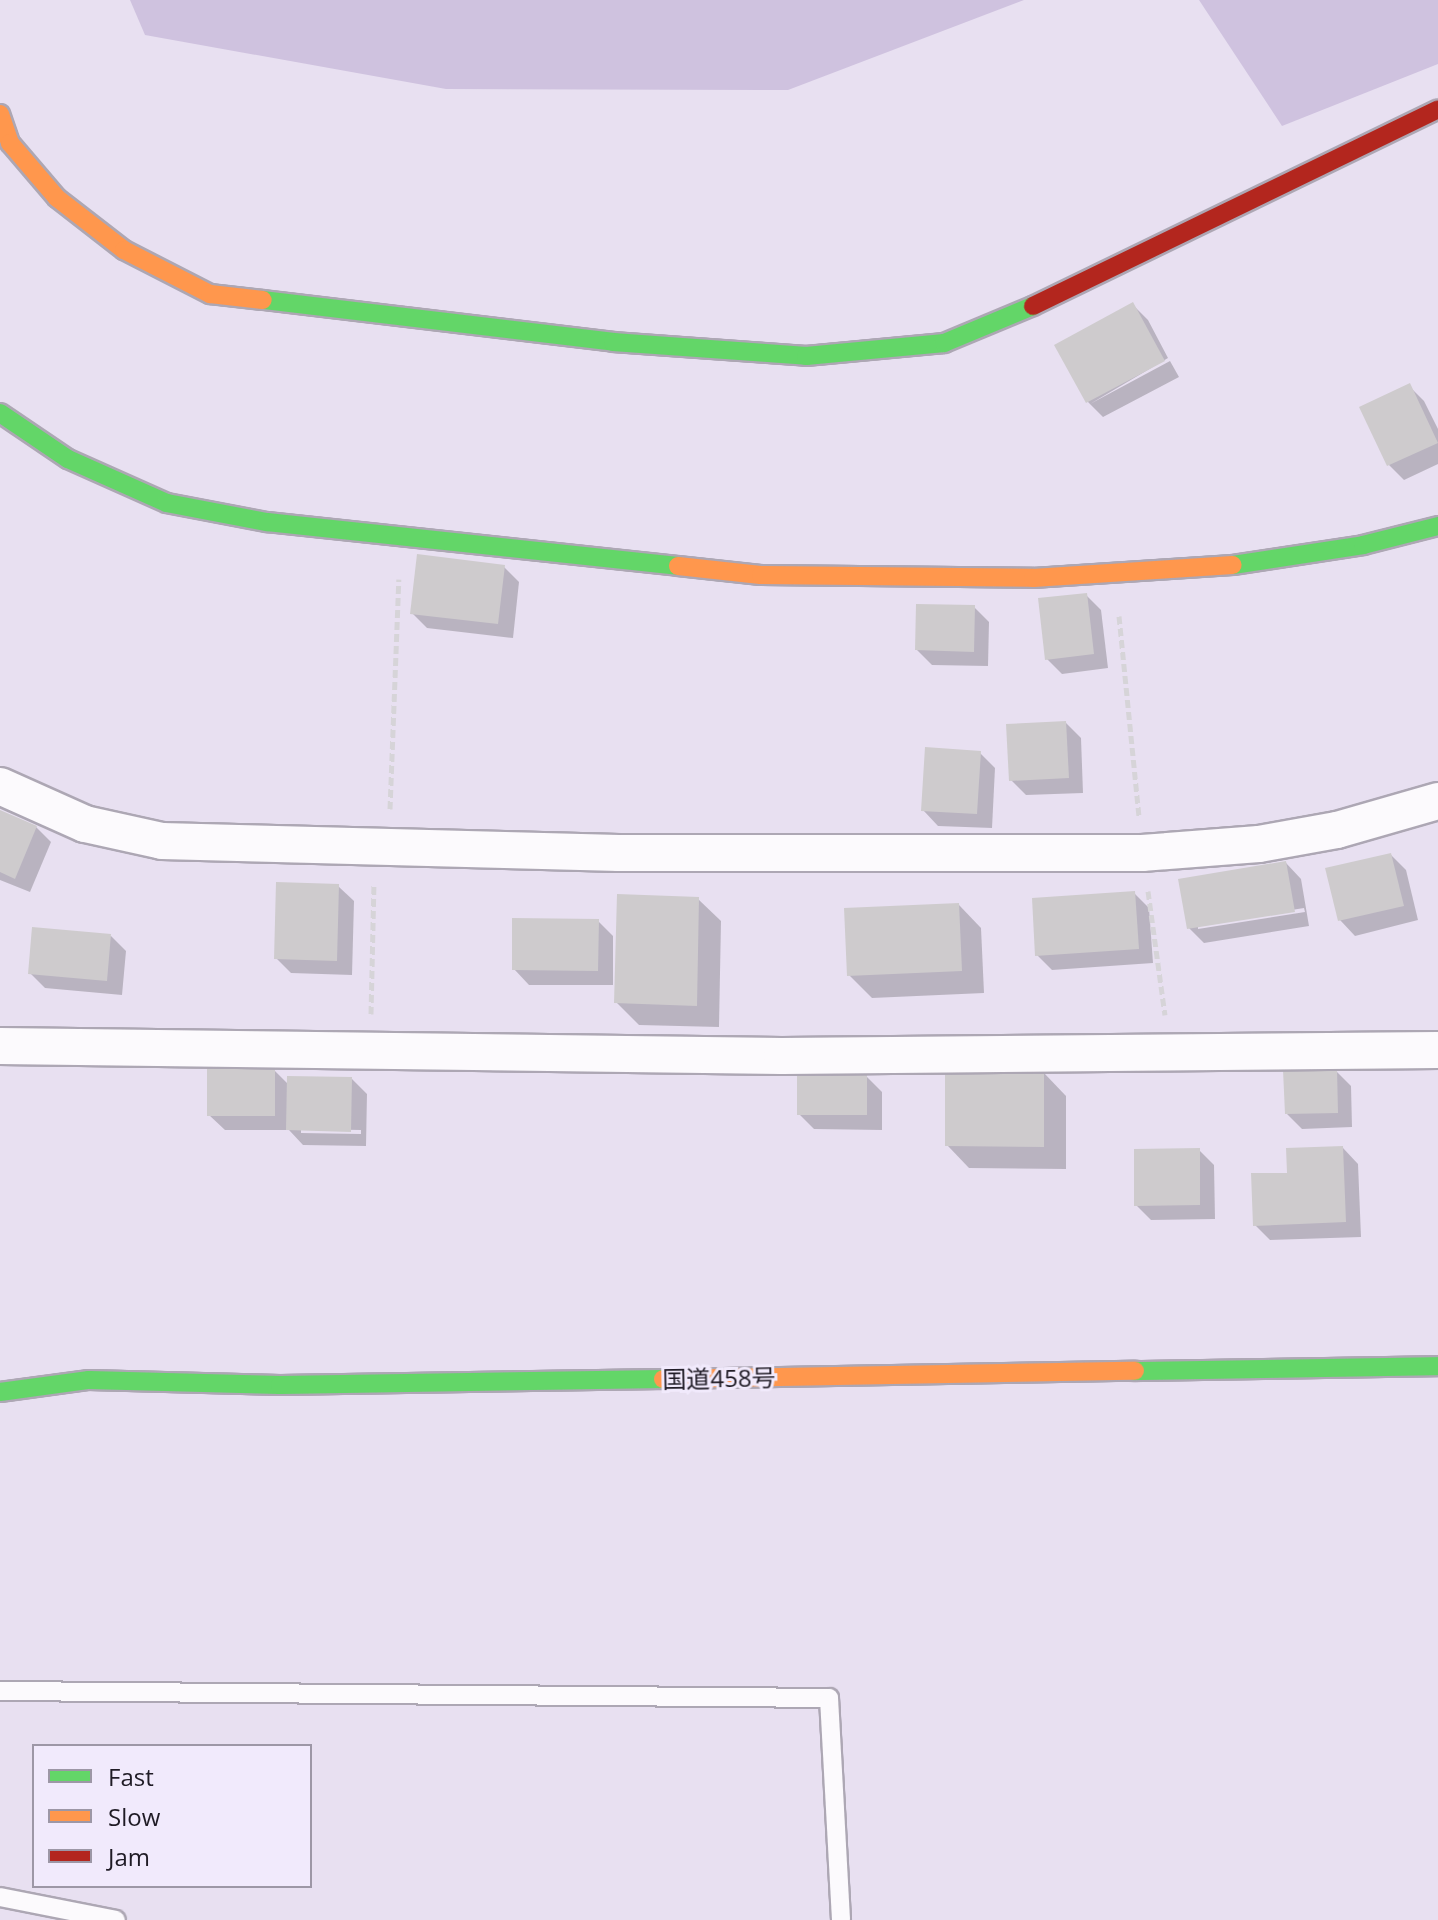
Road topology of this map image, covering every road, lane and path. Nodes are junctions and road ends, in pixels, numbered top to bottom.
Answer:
1 (1438, 109) edge
2 (0, 114) edge
3 (0, 413) edge
4 (1438, 526) edge
5 (400, 534) junction
6 (1115, 575) junction
7 (0, 786) edge
8 (1438, 801) edge
9 (382, 847) junction
10 (1142, 853) junction
11 (0, 1046) edge
12 (1438, 1050) edge
13 (370, 1051) junction
14 (1170, 1055) junction
15 (1438, 1366) edge
16 (0, 1392) edge
17 (0, 1691) edge
18 (0, 1897) edge
19 (116, 1920) edge
20 (841, 1920) edge

1 - 2 main road
3 - 5 main road
4 - 6 main road
5 - 6 main road
5 - 9 path
6 - 10 path
7 - 9 street
8 - 10 street
9 - 10 street
9 - 13 path
10 - 14 path
11 - 13 street
12 - 14 street
13 - 14 street
15 - 16 main road, 国道458号
17 - 20 lane
18 - 19 lane

